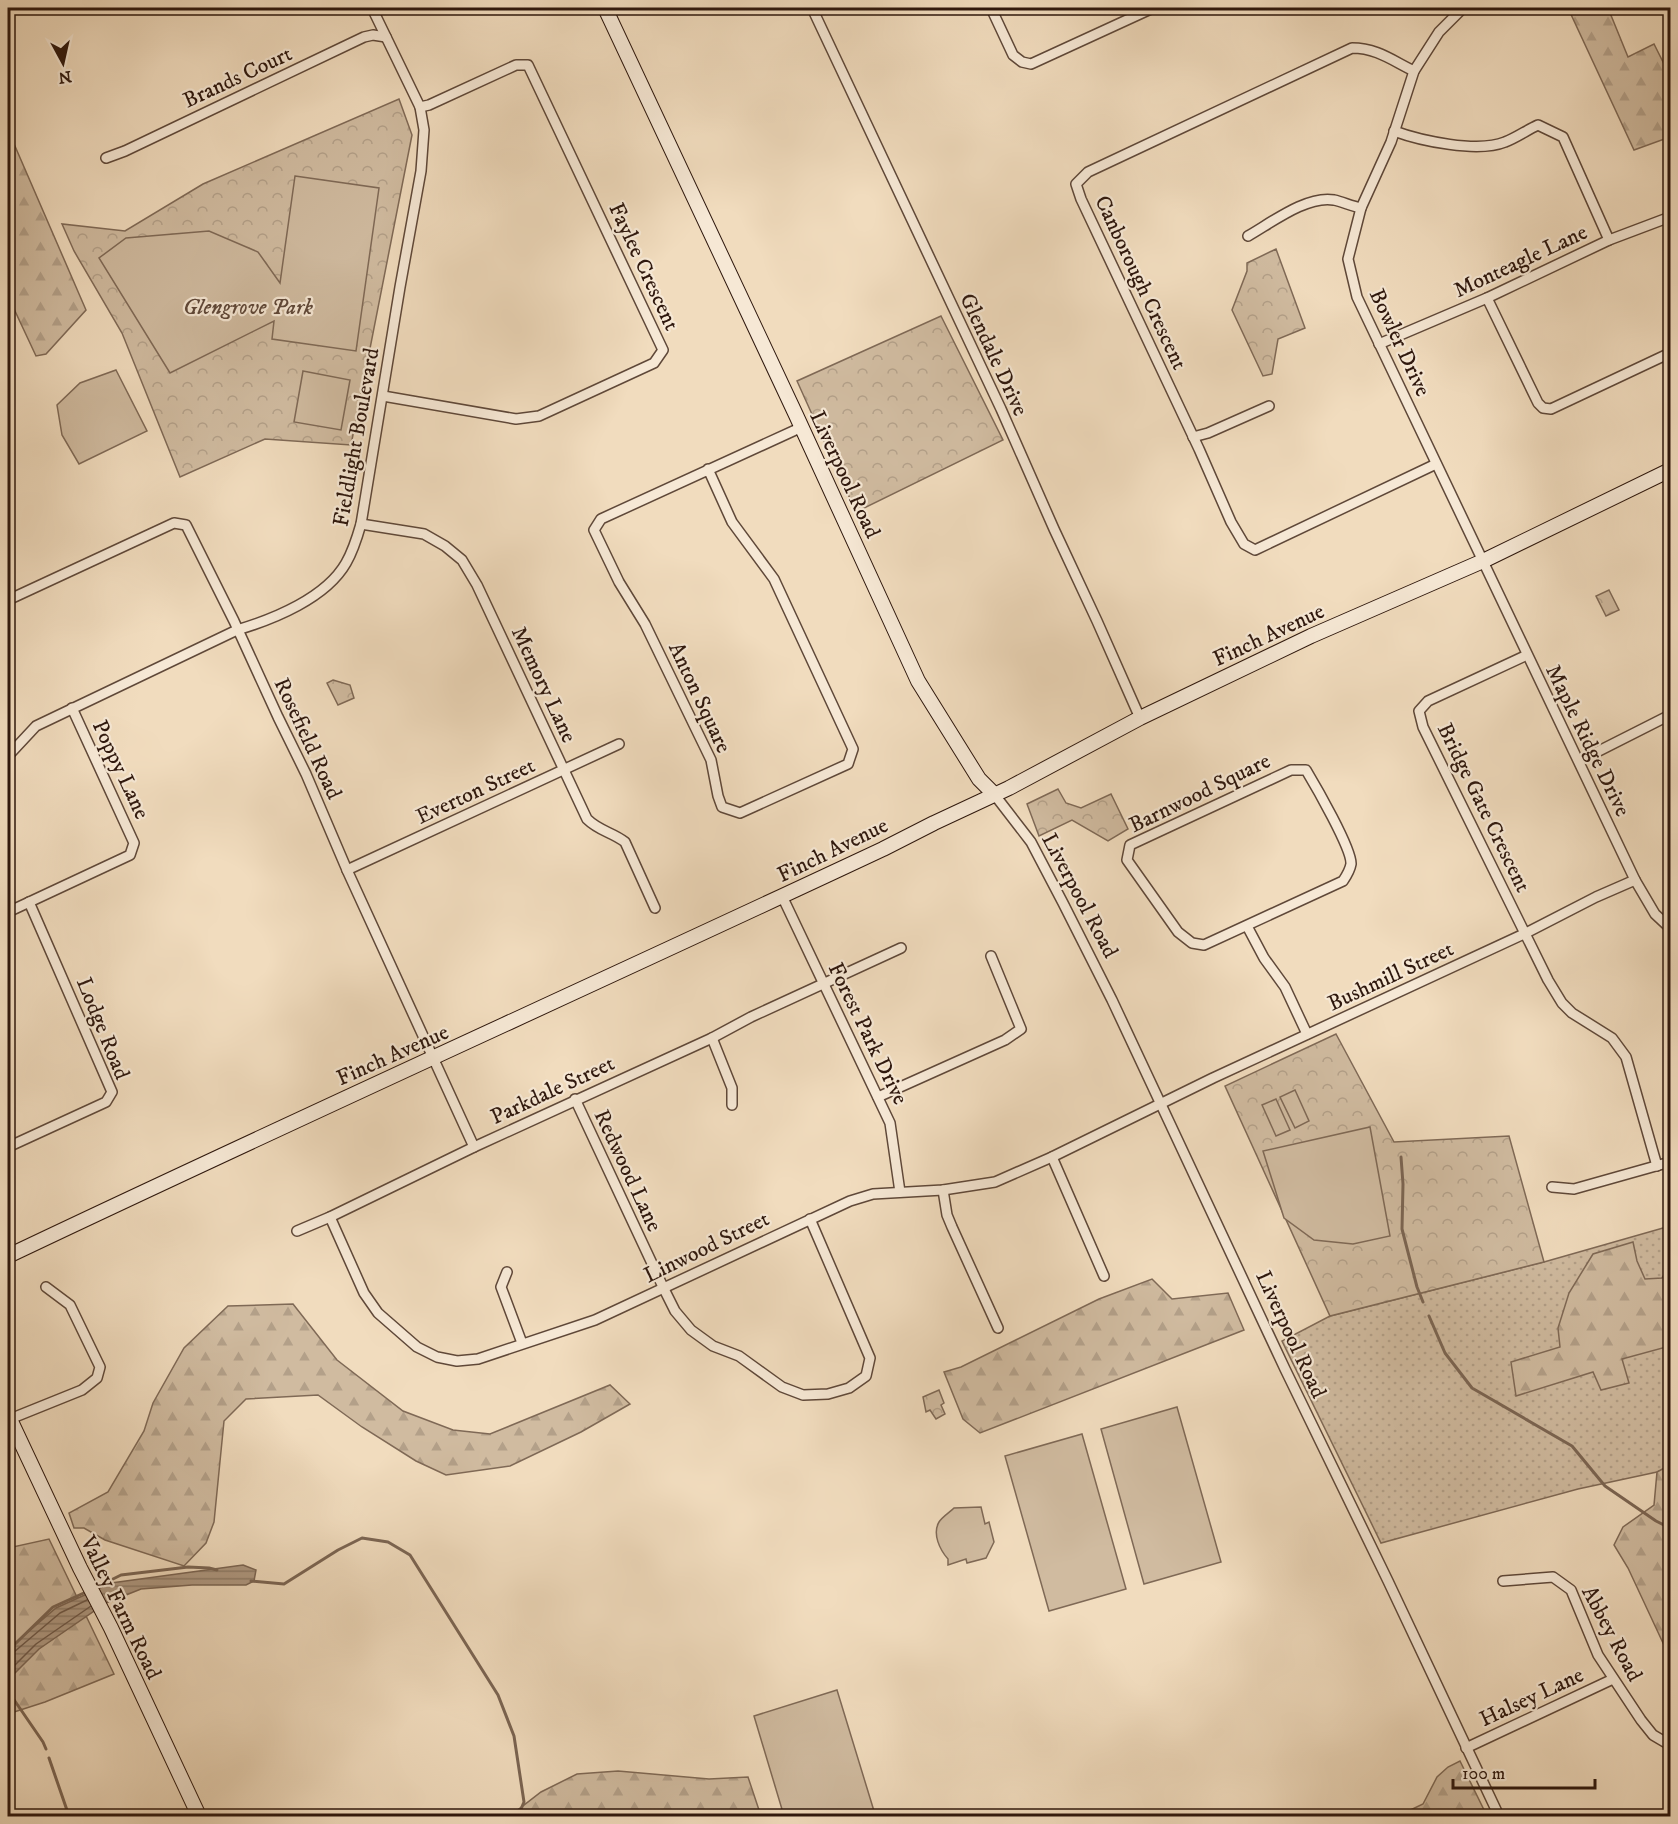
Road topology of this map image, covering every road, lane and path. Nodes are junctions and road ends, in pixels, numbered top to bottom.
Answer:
1 (372, 8) edge
2 (604, 8) edge
3 (812, 8) edge
4 (991, 8) edge
5 (1153, 8) edge
6 (1463, 8) edge
7 (386, 37) junction
8 (1414, 71) junction
9 (420, 107) junction
10 (1394, 131) junction
11 (106, 158) dead end
12 (1361, 208) junction
13 (1671, 217) edge
14 (1248, 236) dead end
15 (1609, 240) junction
16 (1487, 298) junction
17 (1379, 344) junction
18 (1671, 352) edge
19 (383, 396) junction
20 (1269, 405) dead end
21 (802, 427) junction
22 (1193, 437) junction
23 (1436, 464) junction
24 (708, 469) junction
25 (1671, 470) edge
26 (361, 524) junction
27 (1484, 561) junction
28 (8, 600) edge
29 (237, 630) junction
30 (1527, 655) junction
31 (72, 708) junction
32 (1671, 715) edge
33 (1140, 718) junction
34 (619, 744) dead end
35 (8, 756) edge
36 (1579, 761) junction
37 (563, 770) junction
38 (994, 794) junction
39 (347, 870) junction
40 (1635, 880) junction
41 (782, 896) junction
42 (29, 902) junction
43 (655, 908) dead end
44 (8, 912) edge
45 (1247, 926) junction
46 (1671, 928) edge
47 (1526, 933) junction
48 (901, 948) dead end
49 (991, 956) dead end
50 (824, 984) junction
51 (1307, 1034) junction
52 (711, 1038) junction
53 (434, 1058) junction
54 (878, 1097) junction
55 (575, 1099) junction
56 (1160, 1104) junction
57 (732, 1105) dead end
58 (474, 1146) junction
59 (8, 1147) edge
60 (1052, 1157) junction
61 (1671, 1162) edge
62 (1657, 1166) junction
63 (1552, 1187) dead end
64 (944, 1190) junction
65 (900, 1192) junction
66 (330, 1217) junction
67 (810, 1219) junction
68 (297, 1231) dead end
69 (8, 1256) edge
70 (507, 1272) dead end
71 (1104, 1276) dead end
72 (46, 1287) dead end
73 (664, 1289) junction
74 (998, 1329) dead end
75 (522, 1343) junction
76 (9, 1417) edge
77 (1503, 1581) dead end
78 (1613, 1679) junction
79 (1671, 1745) edge
80 (1466, 1748) junction
81 (199, 1816) edge
82 (1499, 1816) edge

1 - 7 street, Fieldlight Boulevard
2 - 21 main road, Liverpool Road
3 - 33 street, Glendale Drive
4 - 5 street
6 - 8 street, Bowler Drive
7 - 9 street, Fieldlight Boulevard
7 - 11 street, Brands Court
8 - 10 street, Bowler Drive
8 - 22 street, Canborough Crescent
9 - 19 street, Fieldlight Boulevard
9 - 19 street, Faylee Crescent
10 - 12 street, Bowler Drive
10 - 15 street, Monteagle Lane
12 - 14 street
12 - 17 street, Bowler Drive
13 - 15 street
15 - 16 street, Monteagle Lane
16 - 17 street, Monteagle Lane
16 - 18 street
17 - 23 street, Bowler Drive
19 - 26 street, Fieldlight Boulevard
20 - 22 street
21 - 24 street, Anton Square
21 - 38 main road, Liverpool Road
22 - 23 street, Canborough Crescent
23 - 27 street, Bowler Drive
24 - 24 street, Anton Square
25 - 27 main road, Finch Avenue
26 - 29 street, Fieldlight Boulevard
26 - 37 street, Memory Lane
27 - 30 street, Maple Ridge Drive
27 - 33 main road, Finch Avenue
28 - 29 street, Rosefield Road
29 - 31 street, Fieldlight Boulevard
29 - 39 street, Rosefield Road
30 - 36 street, Maple Ridge Drive
30 - 47 street, Bridge Gate Crescent
31 - 35 street, Fieldlight Boulevard
31 - 42 street, Poppy Lane
32 - 36 street
33 - 38 main road, Finch Avenue
34 - 37 street, Everton Street
36 - 40 street, Maple Ridge Drive
37 - 39 street, Everton Street
37 - 43 street, Memory Lane
38 - 41 main road, Finch Avenue
38 - 56 street, Liverpool Road
39 - 53 street, Rosefield Road
40 - 46 street, Maple Ridge Drive
40 - 47 street, Bushmill Street
41 - 50 street, Forest Park Drive
41 - 53 main road, Finch Avenue
42 - 44 street, Poppy Lane
42 - 59 street, Lodge Road
45 - 45 street, Barnwood Square
45 - 51 street
47 - 51 street, Bushmill Street
47 - 62 street
48 - 50 street, Parkdale Street
49 - 54 street
50 - 52 street, Parkdale Street
50 - 54 street, Forest Park Drive
51 - 56 street, Bushmill Street
52 - 55 street, Parkdale Street
52 - 57 street
53 - 58 street, Rosefield Road
53 - 69 main road, Finch Avenue
54 - 65 street, Forest Park Drive
55 - 58 street, Parkdale Street
55 - 73 street, Redwood Lane
56 - 60 street, Linwood Street
56 - 80 street, Liverpool Road
58 - 66 street, Parkdale Street
60 - 64 street, Linwood Street
60 - 71 street
61 - 62 street
62 - 63 street
64 - 65 street, Linwood Street
64 - 74 street
65 - 67 street, Linwood Street
66 - 68 street, Parkdale Street
66 - 75 street, Linwood Street
67 - 73 street, Linwood Street
67 - 73 street, Redwood Lane
70 - 75 street
72 - 76 street
73 - 75 street, Linwood Street
76 - 81 main road, Valley Farm Road
77 - 78 street, Abbey Road
78 - 79 street, Abbey Road
78 - 80 street, Halsey Lane
80 - 82 street, Liverpool Road

